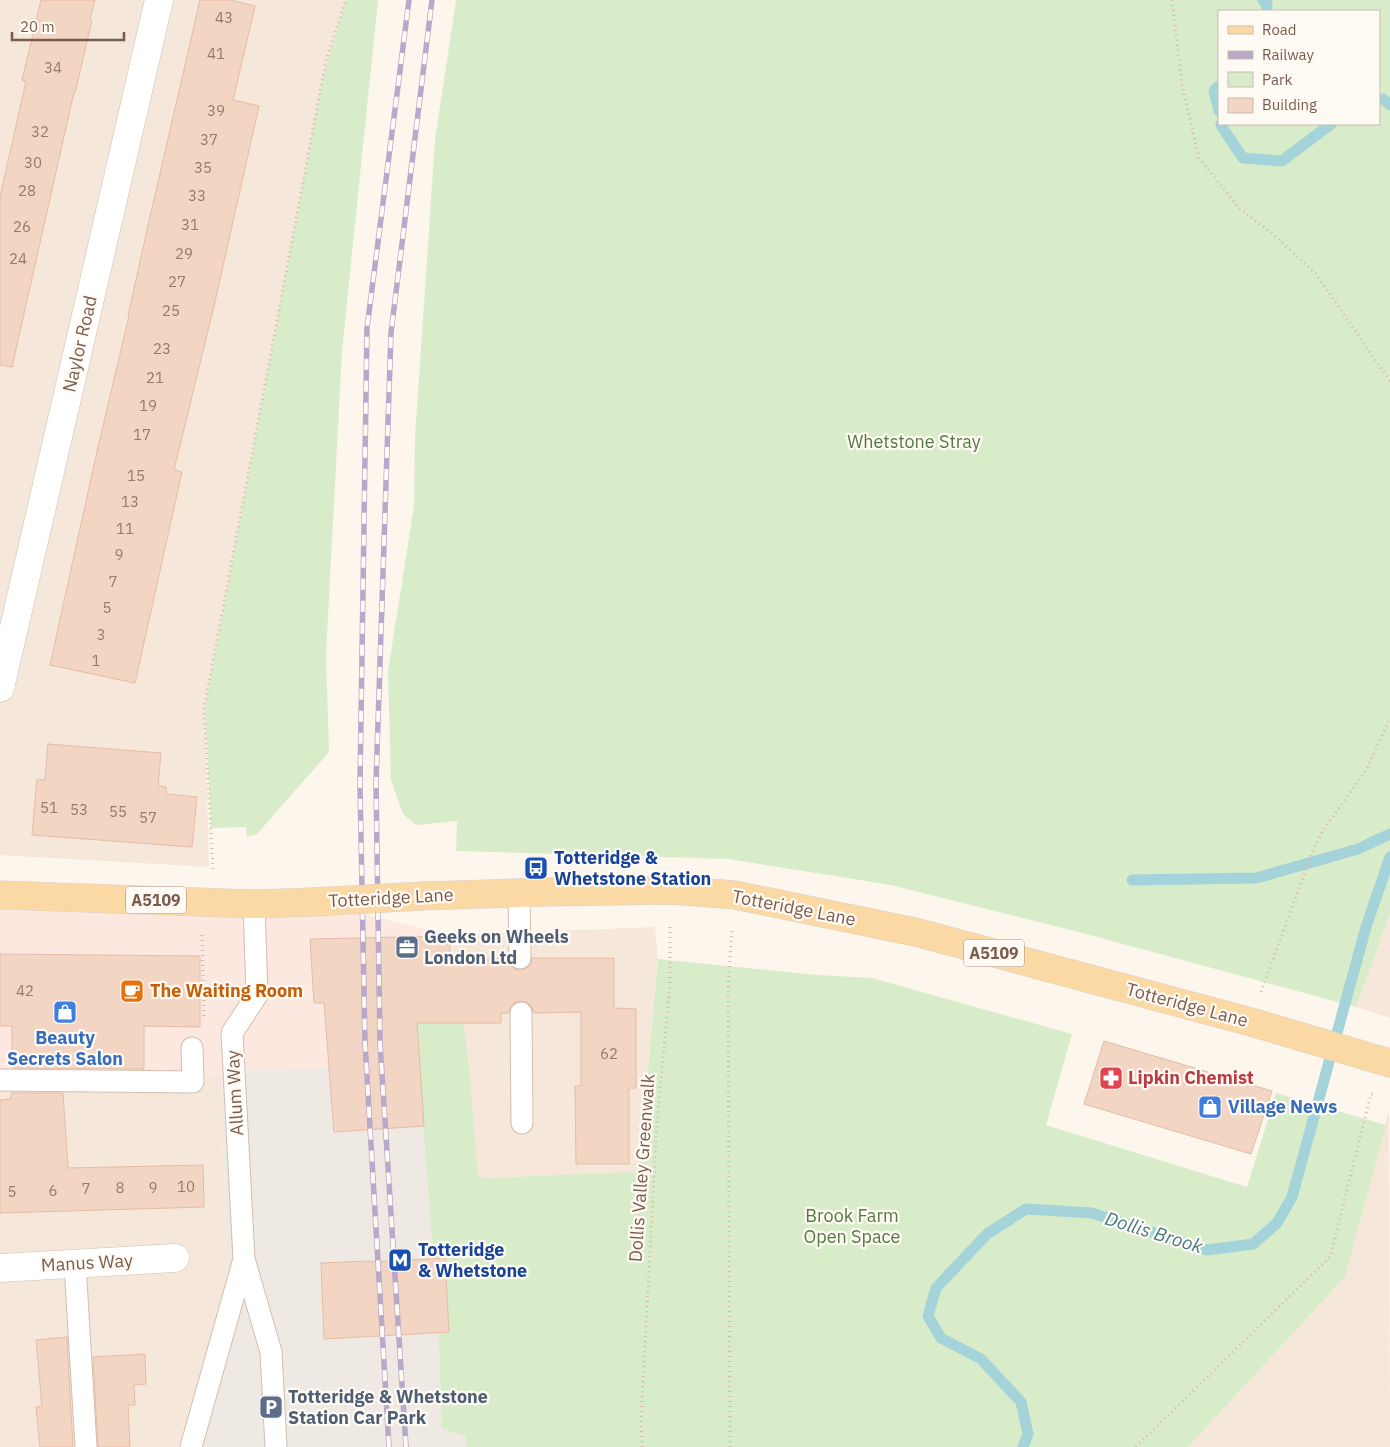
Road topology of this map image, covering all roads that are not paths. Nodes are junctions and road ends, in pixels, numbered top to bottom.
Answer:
1 (159, 0) edge
2 (0, 688) edge
3 (518, 892) junction
4 (0, 895) edge
5 (254, 904) junction
6 (520, 958) dead end
7 (521, 1013) dead end
8 (192, 1048) road end
9 (1379, 1059) edge
10 (0, 1080) edge
11 (522, 1123) dead end
12 (175, 1258) dead end
13 (244, 1259) junction
14 (75, 1264) junction
15 (0, 1268) edge
16 (86, 1447) edge
17 (191, 1447) edge
18 (276, 1447) edge

1 - 2 street, Naylor Road
3 - 5 main road, Totteridge Lane / A5109, bridge
3 - 6 lane
3 - 9 main road, Totteridge Lane / A5109
4 - 5 main road, Totteridge Lane / A5109
5 - 13 lane, Allum Way
7 - 11 lane
8 - 10 lane
12 - 14 street, Manus Way
13 - 17 lane, Allum Way
13 - 18 lane, Allum Way
14 - 15 street, Manus Way
14 - 16 lane

